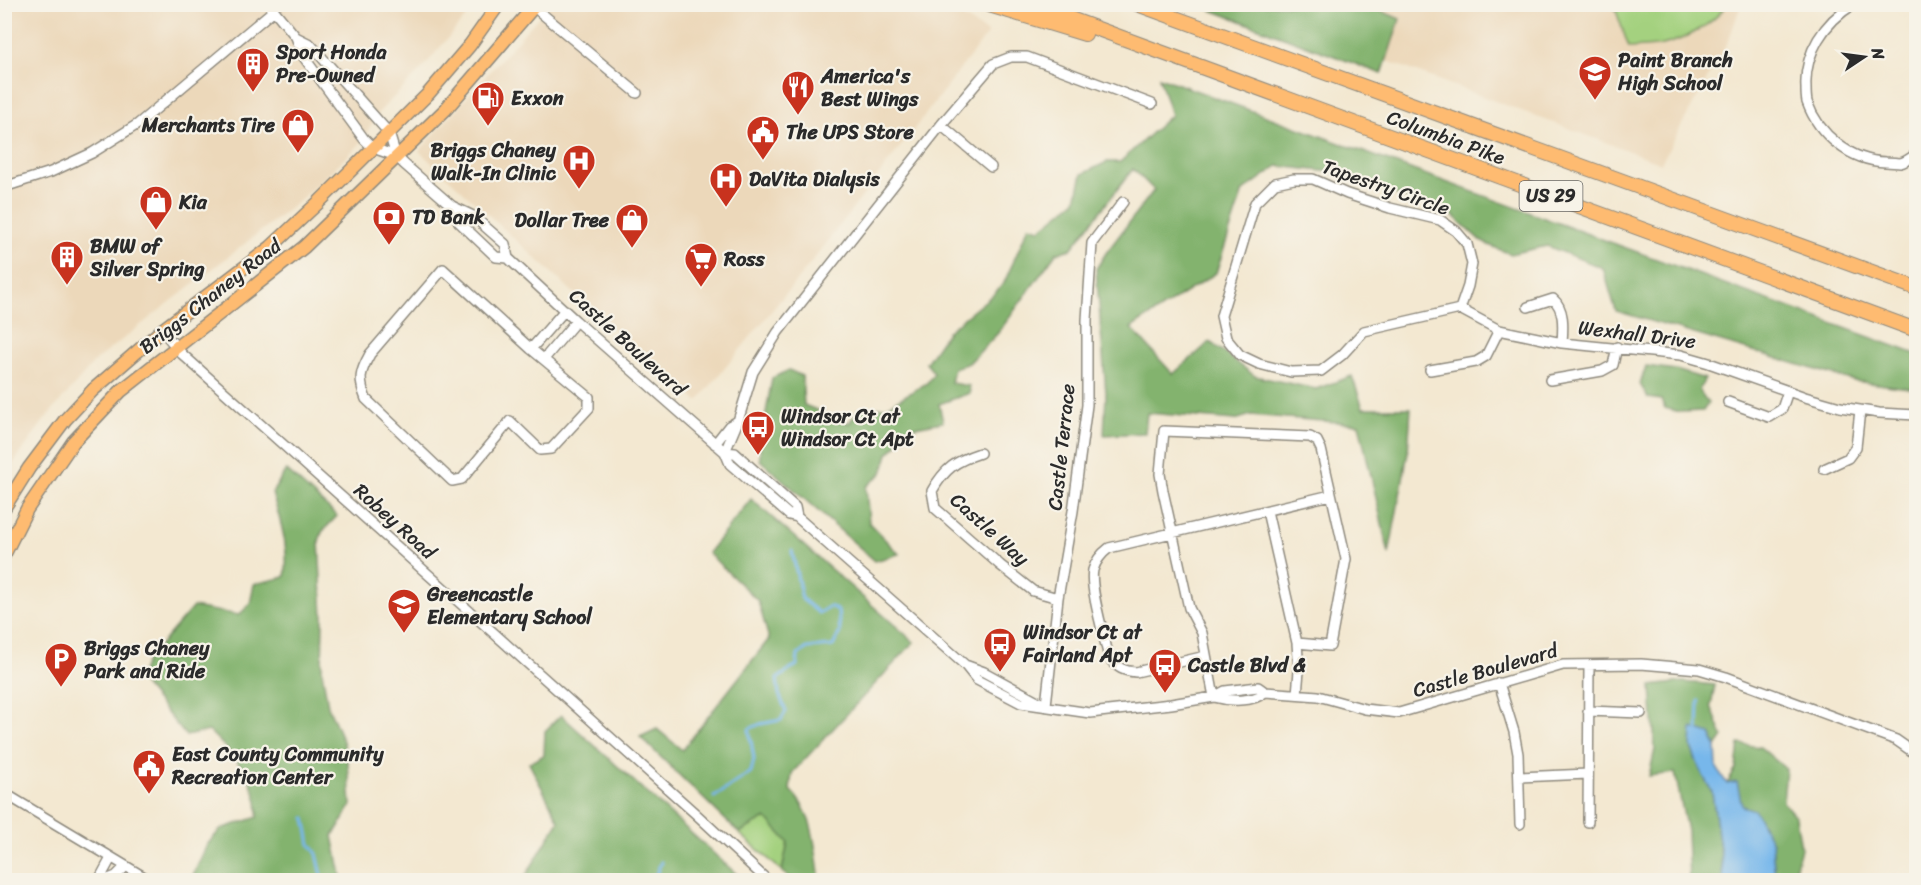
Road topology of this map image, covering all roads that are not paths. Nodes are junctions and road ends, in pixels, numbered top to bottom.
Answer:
1 (499, 4) edge
2 (986, 4) edge
3 (1030, 4) edge
4 (1137, 4) edge
5 (1854, 4) edge
6 (535, 5) edge
7 (271, 7) edge
8 (296, 37) junction
9 (1185, 63) junction
10 (637, 93) dead end
11 (1152, 104) dead end
12 (941, 125) junction
13 (389, 133) junction
14 (373, 148) junction
15 (1917, 154) edge
16 (396, 156) junction
17 (991, 167) dead end
18 (4, 187) edge
19 (1123, 202) dead end
20 (452, 206) junction
21 (508, 258) junction
22 (1917, 288) edge
23 (1528, 307) dead end
24 (1460, 309) junction
25 (565, 310) junction
26 (576, 321) junction
27 (162, 330) junction
28 (1499, 330) junction
29 (1917, 330) edge
30 (1562, 343) junction
31 (175, 347) junction
32 (1617, 347) junction
33 (531, 349) junction
34 (544, 359) junction
35 (1430, 370) dead end
36 (1550, 380) dead end
37 (1788, 391) junction
38 (1728, 402) dead end
39 (1860, 410) junction
40 (1917, 415) edge
41 (738, 421) junction
42 (715, 444) junction
43 (725, 452) junction
44 (980, 453) dead end
45 (1824, 469) dead end
46 (1331, 495) junction
47 (4, 508) edge
48 (1267, 511) junction
49 (1172, 534) junction
50 (4, 555) edge
51 (1058, 598) junction
52 (1297, 643) junction
53 (1206, 656) junction
54 (1589, 665) junction
55 (1499, 683) junction
56 (1297, 694) junction
57 (1214, 696) junction
58 (1046, 705) junction
59 (1588, 711) junction
60 (1641, 713) dead end
61 (1917, 754) edge
62 (1588, 774) junction
63 (1519, 777) junction
64 (4, 792) edge
65 (1588, 822) dead end
66 (1520, 824) dead end
67 (111, 858) junction
68 (125, 867) junction
69 (99, 880) edge
70 (106, 880) edge
71 (148, 880) edge
72 (767, 880) edge

1 - 13 main road, Briggs Chaney Road
2 - 9 highway
3 - 9 highway, Columbia Pike / US 29
4 - 22 highway, Columbia Pike / US 29
5 - 15 street
6 - 10 street
6 - 16 main road, Briggs Chaney Road
7 - 8 street
7 - 18 street
8 - 13 street
8 - 14 street
9 - 29 highway, Columbia Pike / US 29
11 - 12 street
12 - 17 street
12 - 41 street
13 - 14 main road, Briggs Chaney Road
13 - 16 street
14 - 16 street
14 - 27 main road, Briggs Chaney Road
16 - 20 street, Castle Boulevard
16 - 31 main road, Briggs Chaney Road
19 - 51 street, Castle Terrace
20 - 21 street, Castle Boulevard
20 - 21 street, Castle Boulevard
21 - 25 street, Castle Boulevard
23 - 30 street
24 - 24 street, Tapestry Circle
24 - 28 street, Wexhall Drive
25 - 26 street, Castle Boulevard
25 - 33 street
26 - 34 street
26 - 42 street, Castle Boulevard
27 - 31 street, Robey Road
27 - 47 main road, Briggs Chaney Road
28 - 30 street, Wexhall Drive
28 - 35 street
30 - 32 street, Wexhall Drive
31 - 50 main road, Briggs Chaney Road
31 - 72 street, Robey Road
32 - 36 street
32 - 37 street, Wexhall Drive
33 - 34 street
33 - 34 street
37 - 38 street
37 - 39 street, Wexhall Drive
39 - 40 street, Wexhall Drive
39 - 45 street
41 - 42 street
41 - 43 street
42 - 43 street, Castle Boulevard
43 - 58 street, Castle Boulevard
44 - 51 street, Castle Way
46 - 48 street
46 - 49 street
46 - 52 street
48 - 49 street
48 - 52 street
49 - 53 street
49 - 53 street
51 - 58 street, Castle Terrace
52 - 56 street
53 - 57 street
54 - 55 street, Castle Boulevard
54 - 59 street
54 - 61 street, Castle Boulevard
55 - 56 street, Castle Boulevard
55 - 63 street
56 - 57 street, Castle Boulevard
57 - 58 street, Castle Boulevard
59 - 60 street
59 - 62 street
62 - 63 street
62 - 65 street
63 - 66 street
64 - 67 street
67 - 68 street
67 - 69 street
68 - 70 street
68 - 71 street

